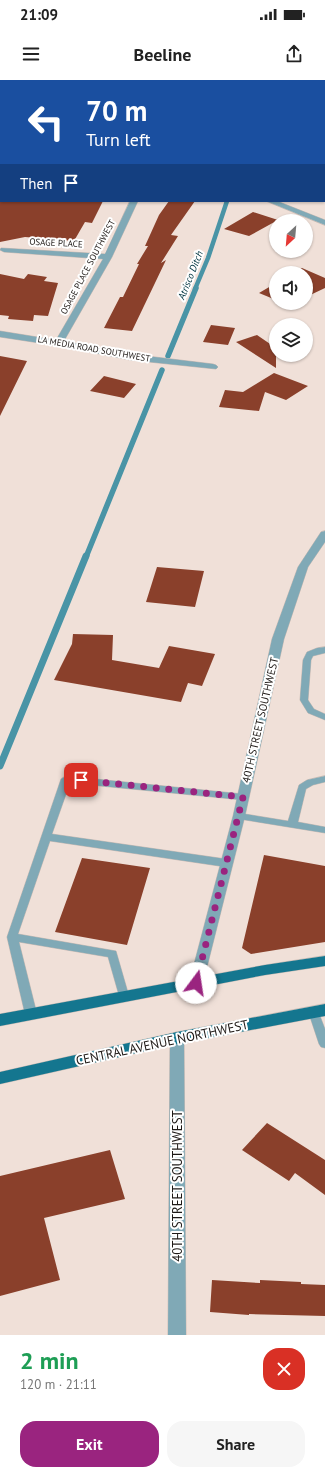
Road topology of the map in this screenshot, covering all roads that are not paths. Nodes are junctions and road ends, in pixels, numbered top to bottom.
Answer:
1 (134, 202) edge
2 (272, 202) edge
3 (325, 223) edge
4 (4, 250) dead end
5 (108, 257) junction
6 (0, 334) edge
7 (59, 342) junction
8 (213, 367) dead end
9 (325, 534) edge
10 (325, 650) edge
11 (325, 717) edge
12 (325, 779) edge
13 (243, 797) junction
14 (239, 816) junction
15 (292, 825) junction
16 (325, 830) edge
17 (46, 837) junction
18 (226, 863) junction
19 (12, 937) junction
20 (325, 960) edge
21 (196, 983) junction
22 (124, 996) junction
23 (319, 1010) edge
24 (31, 1014) junction
25 (0, 1020) edge
26 (177, 1038) junction
27 (325, 1044) edge
28 (0, 1078) edge
29 (177, 1335) edge

1 - 5 street, OSAGE PLACE SOUTHWEST
2 - 3 street
4 - 5 street, OSAGE PLACE
5 - 7 street, OSAGE PLACE SOUTHWEST
6 - 7 street, LA MEDIA ROAD SOUTHWEST
7 - 8 street, LA MEDIA ROAD SOUTHWEST
9 - 13 street, 40TH STREET SOUTHWEST
10 - 11 lane
12 - 15 lane
13 - 14 street, 40TH STREET SOUTHWEST
13 - 17 lane
14 - 15 lane
14 - 18 street, 40TH STREET SOUTHWEST
15 - 16 lane
17 - 18 lane
17 - 19 lane
18 - 21 street, 40TH STREET SOUTHWEST
19 - 22 lane
19 - 24 lane
20 - 21 main road
21 - 22 main road
22 - 24 main road
23 - 26 main road, CENTRAL AVENUE NORTHWEST
23 - 27 lane
24 - 25 main road
26 - 28 main road, CENTRAL AVENUE NORTHWEST
26 - 29 street, 40TH STREET SOUTHWEST

